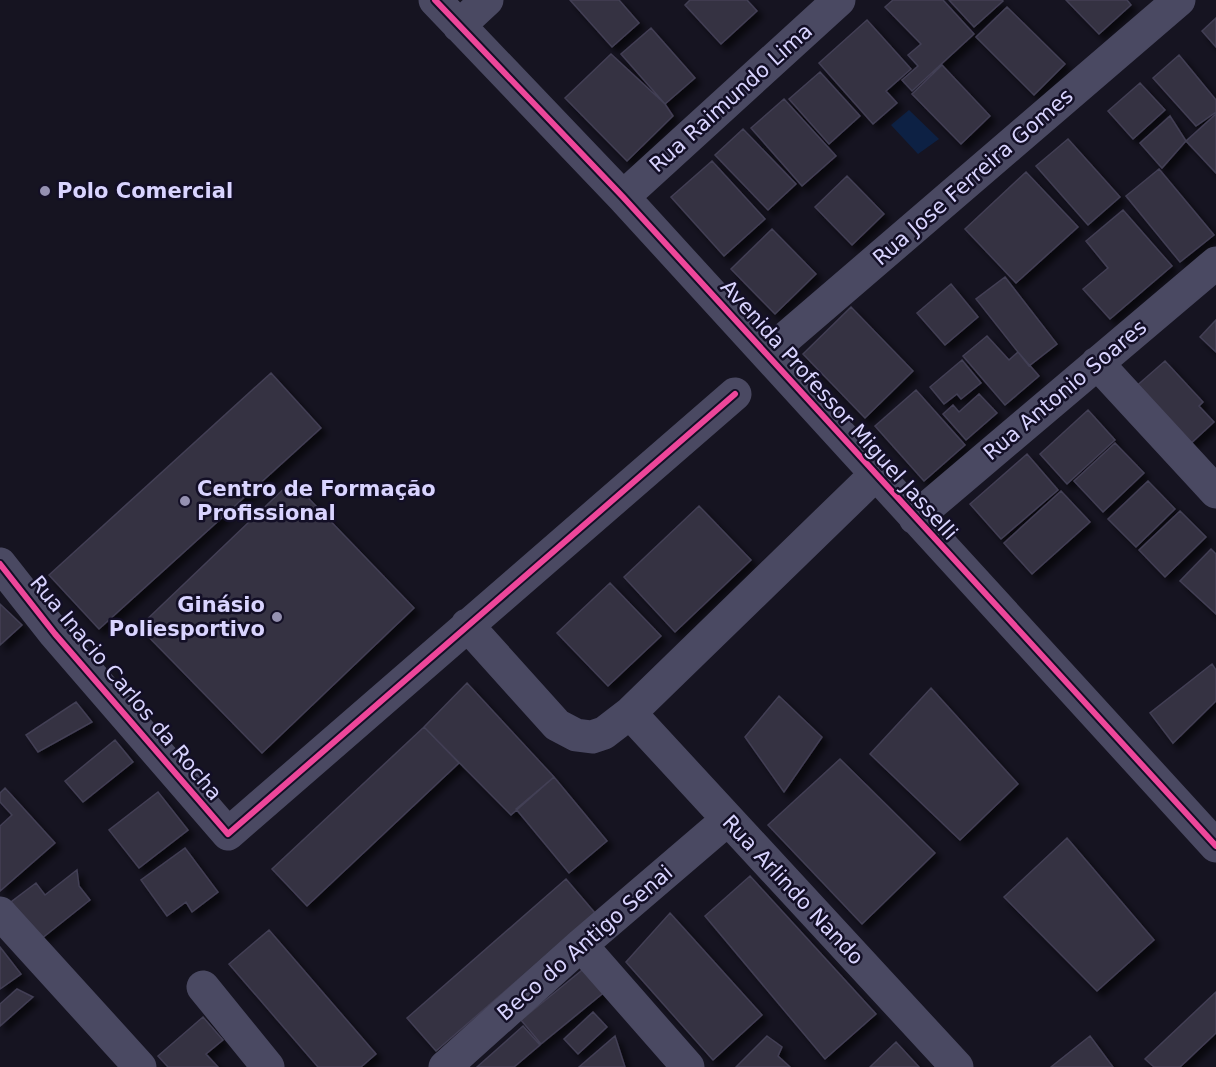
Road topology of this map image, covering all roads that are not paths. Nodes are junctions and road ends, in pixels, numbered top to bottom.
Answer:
1 (435, 0) edge
2 (487, 0) edge
3 (839, 0) edge
4 (1179, 0) edge
5 (459, 26) junction
6 (623, 196) junction
7 (1216, 263) edge
8 (767, 354) junction
9 (1097, 363) junction
10 (735, 393) dead end
11 (876, 474) junction
12 (1216, 492) edge
13 (915, 518) junction
14 (0, 564) edge
15 (467, 625) junction
16 (630, 713) junction
17 (727, 820) junction
18 (1216, 846) edge
19 (0, 913) edge
20 (581, 945) junction
21 (203, 987) dead end
22 (140, 1067) edge
23 (268, 1067) edge
24 (445, 1067) edge
25 (688, 1067) edge
26 (957, 1067) edge

1 - 5 street, Avenida Professor Miguel Jasselli
2 - 5 street
3 - 6 street, Rua Raimundo Lima
4 - 8 street, Rua Jose Ferreira Gomes
5 - 6 street, Avenida Professor Miguel Jasselli
6 - 8 street, Avenida Professor Miguel Jasselli
7 - 9 street, Rua Antonio Soares
8 - 11 street, Avenida Professor Miguel Jasselli
9 - 12 street
9 - 13 street, Rua Antonio Soares
10 - 15 street
11 - 13 street, Avenida Professor Miguel Jasselli
11 - 16 street
13 - 18 street, Avenida Professor Miguel Jasselli
14 - 15 street, Rua Inacio Carlos da Rocha
15 - 16 street
16 - 17 street, Rua Arlindo Nando
17 - 20 street, Beco do Antigo Senai
17 - 26 street, Rua Arlindo Nando
19 - 22 street
20 - 24 street, Beco do Antigo Senai
20 - 25 street
21 - 23 street

